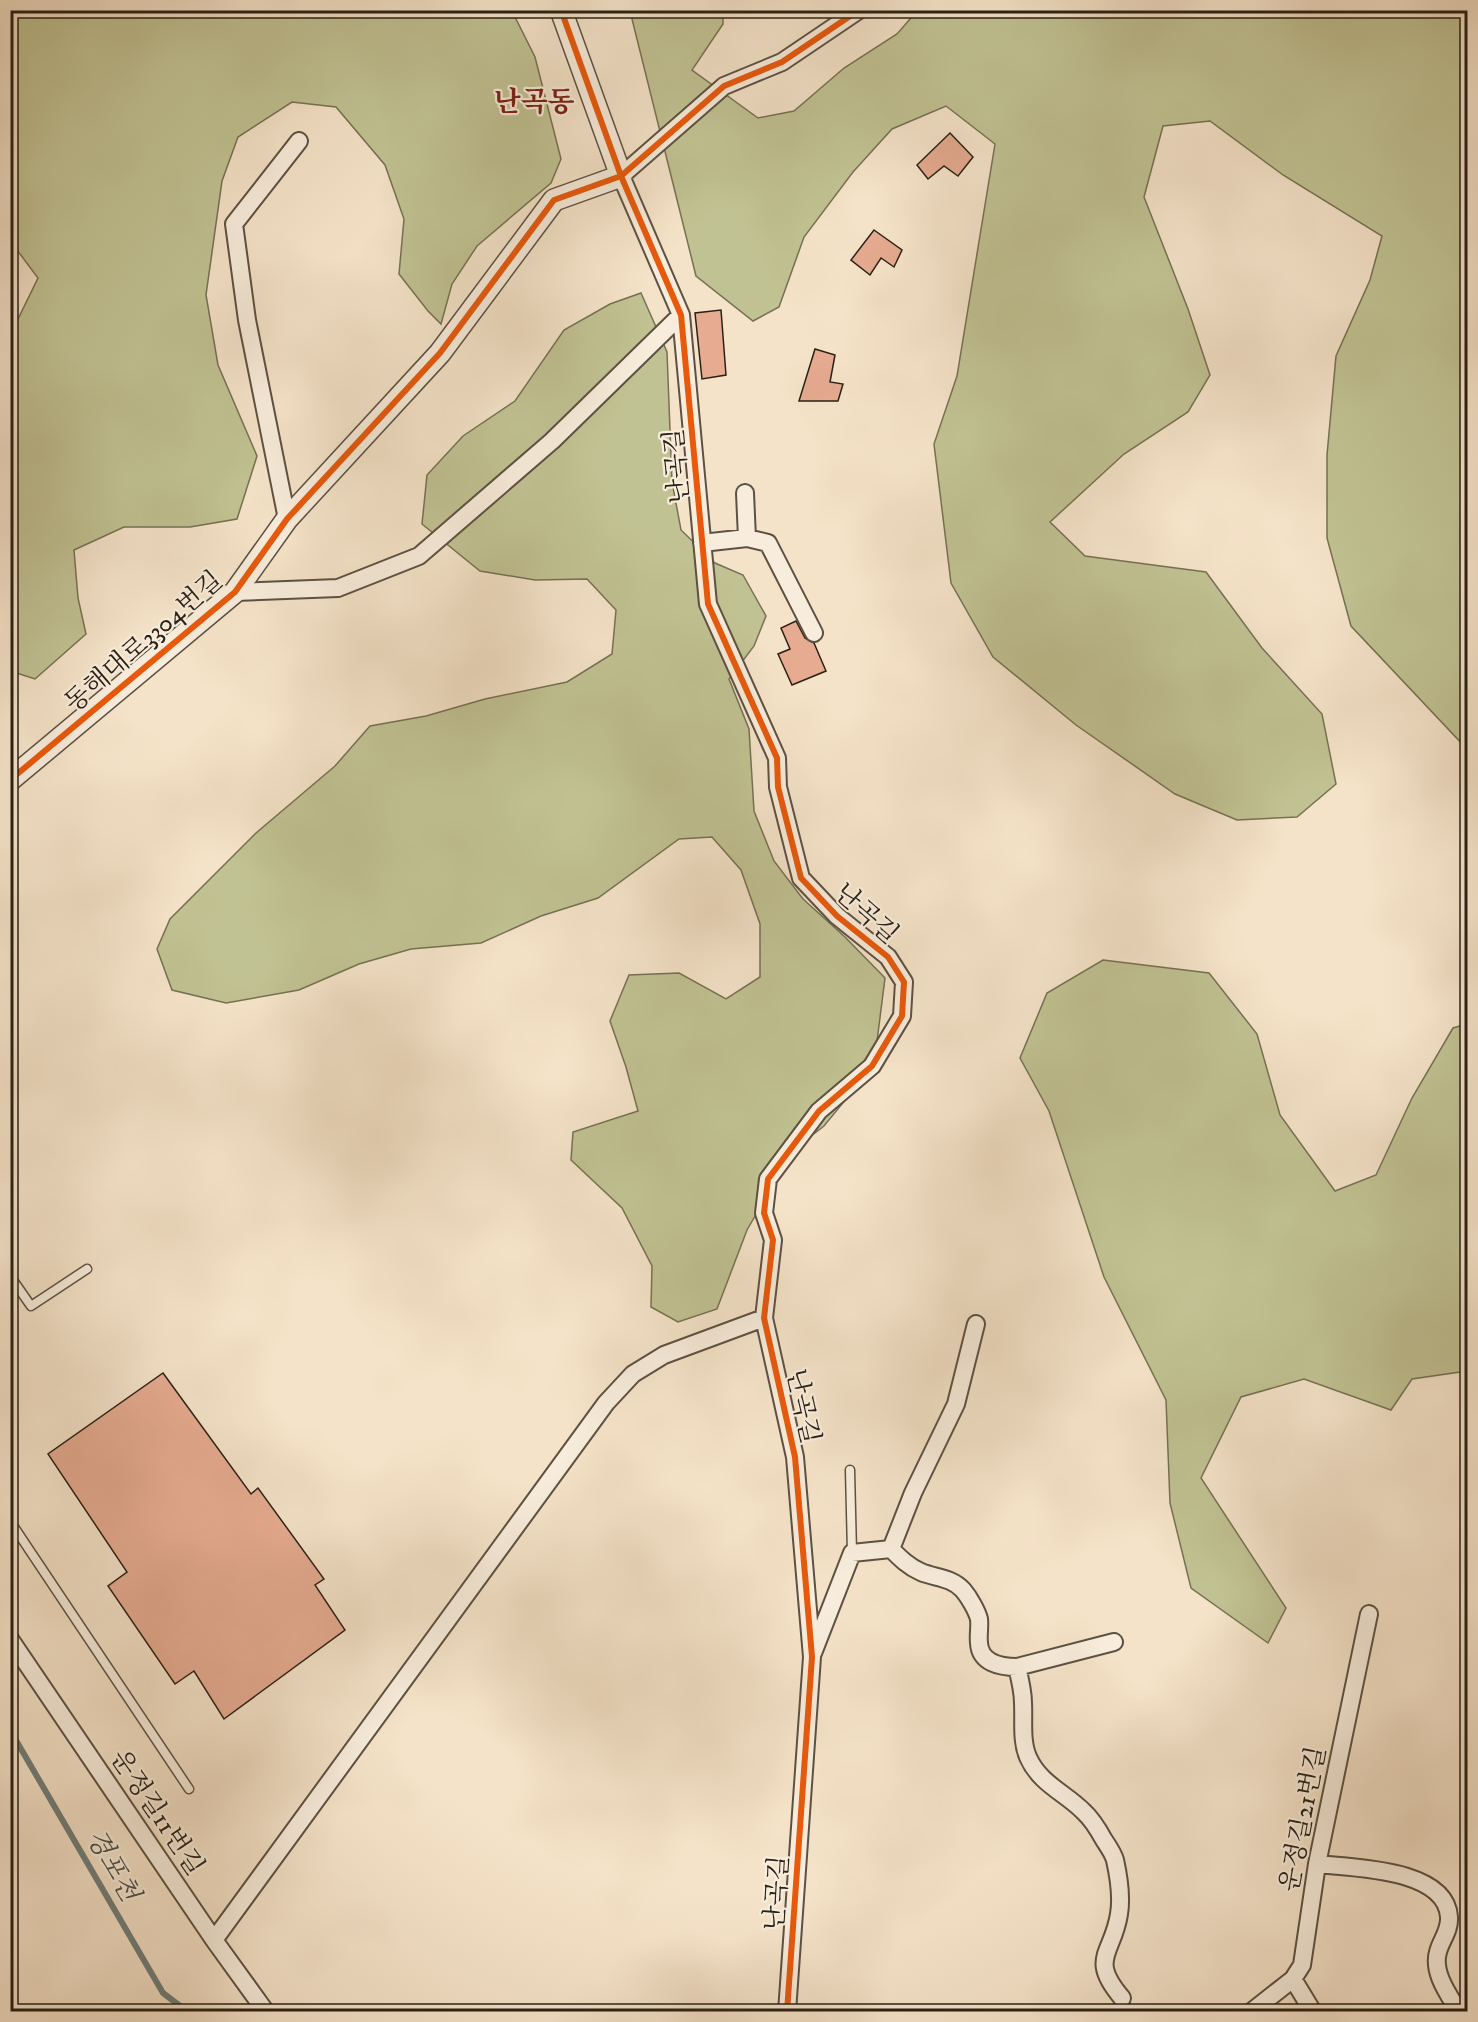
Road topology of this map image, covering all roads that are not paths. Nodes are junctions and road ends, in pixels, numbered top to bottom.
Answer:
1 (561, 10) edge
2 (859, 10) edge
3 (299, 141) dead end
4 (621, 176) junction
5 (681, 315) junction
6 (745, 493) dead end
7 (287, 519) junction
8 (747, 538) junction
9 (702, 543) junction
10 (235, 592) junction
11 (814, 633) dead end
12 (10, 780) edge
13 (87, 1269) dead end
14 (10, 1276) edge
15 (764, 1318) junction
16 (976, 1324) dead end
17 (849, 1470) dead end
18 (10, 1521) edge
19 (891, 1549) junction
20 (852, 1553) junction
21 (1369, 1614) dead end
22 (10, 1639) edge
23 (1114, 1642) dead end
24 (812, 1657) junction
25 (1017, 1667) junction
26 (189, 1790) dead end
27 (1317, 1864) junction
28 (214, 1940) junction
29 (1293, 1979) junction
30 (1122, 1998) dead end
31 (266, 2012) edge
32 (787, 2012) edge
33 (1251, 2012) edge
34 (1313, 2012) edge
35 (1459, 2012) edge

1 - 4 street, 난곡길
2 - 4 street
3 - 7 street
4 - 5 street, 난곡길
4 - 7 street, 동해대로3304번길
5 - 9 street, 난곡길
5 - 10 street
6 - 8 street
7 - 10 street, 동해대로3304번길
8 - 9 street
8 - 11 street
9 - 15 street, 난곡길
10 - 12 street, 동해대로3304번길
13 - 14 lane
15 - 24 street, 난곡길
15 - 28 street
16 - 19 street
17 - 20 lane
18 - 26 lane
19 - 20 street
19 - 25 street
20 - 24 street
21 - 27 street, 운정길21번길
22 - 28 street, 운정길11번길
23 - 25 street
24 - 32 street, 난곡길
25 - 30 street
27 - 29 street, 운정길21번길
27 - 35 street
28 - 31 street, 운정길11번길
29 - 33 street, 운정길21번길
29 - 34 street

